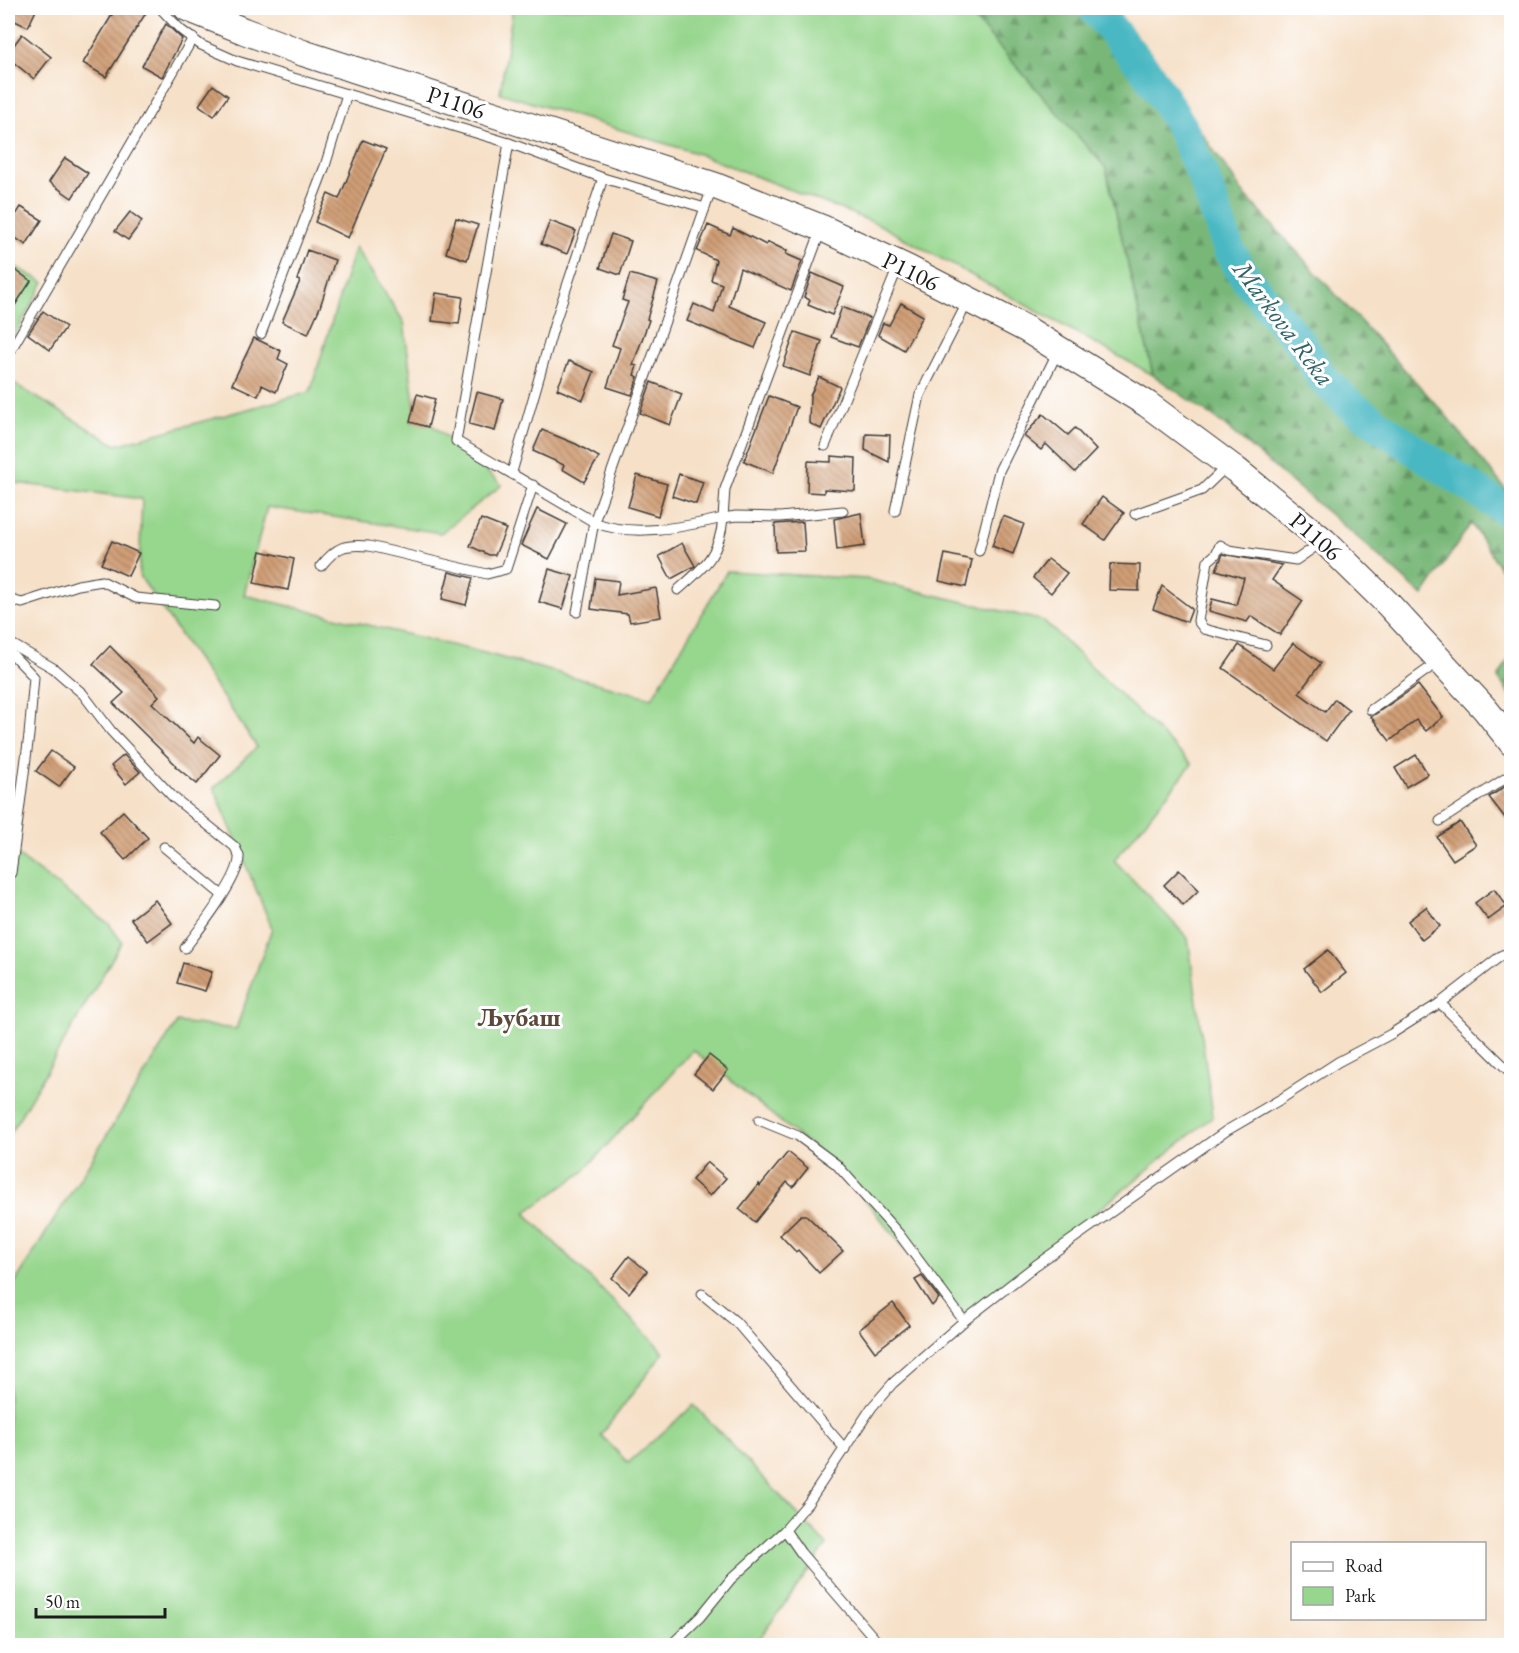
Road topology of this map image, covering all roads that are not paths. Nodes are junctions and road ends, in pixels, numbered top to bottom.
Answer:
1 (160, 8) edge
2 (187, 8) edge
3 (193, 38) junction
4 (347, 94) junction
5 (509, 143) junction
6 (603, 178) junction
7 (709, 196) junction
8 (822, 228) junction
9 (899, 264) junction
10 (969, 299) junction
11 (261, 334) dead end
12 (1059, 349) junction
13 (8, 355) edge
14 (825, 446) dead end
15 (1229, 464) junction
16 (512, 472) junction
17 (533, 485) junction
18 (843, 511) dead end
19 (895, 511) dead end
20 (1135, 514) dead end
21 (723, 518) junction
22 (594, 522) junction
23 (1324, 541) junction
24 (979, 551) dead end
25 (321, 566) dead end
26 (678, 590) dead end
27 (8, 599) edge
28 (215, 606) dead end
29 (577, 612) dead end
30 (8, 642) edge
31 (1266, 645) dead end
32 (8, 650) edge
33 (1440, 660) junction
34 (1371, 710) dead end
35 (1512, 743) edge
36 (1512, 774) edge
37 (1440, 821) dead end
38 (164, 847) dead end
39 (10, 873) dead end
40 (222, 896) junction
41 (185, 948) dead end
42 (1512, 952) edge
43 (1440, 1003) junction
44 (1512, 1074) edge
45 (759, 1120) dead end
46 (702, 1294) dead end
47 (964, 1321) junction
48 (845, 1449) junction
49 (784, 1530) junction
50 (670, 1646) edge
51 (881, 1646) edge

1 - 3 lane
2 - 7 main road, P1106
3 - 4 lane
3 - 13 lane
4 - 5 lane
4 - 11 lane
5 - 6 lane
5 - 16 lane
6 - 7 lane
6 - 16 lane
7 - 8 main road, P1106
7 - 22 lane
8 - 9 main road, P1106
8 - 21 lane
9 - 10 main road, P1106
9 - 14 lane
10 - 12 main road, P1106
10 - 19 lane
12 - 15 main road, P1106
12 - 24 lane
15 - 20 lane
15 - 23 main road, P1106
16 - 17 lane
17 - 22 lane
17 - 25 lane
18 - 21 lane
21 - 22 lane
21 - 26 lane
22 - 29 lane
23 - 31 lane
23 - 33 main road, P1106
27 - 28 lane
30 - 40 lane
32 - 39 lane
33 - 34 lane
33 - 35 main road, P1106
36 - 37 lane
38 - 40 lane
40 - 41 lane
42 - 43 lane
43 - 44 lane
43 - 47 lane
45 - 47 lane
46 - 48 lane
47 - 48 lane
48 - 49 lane
49 - 50 lane
49 - 51 lane

